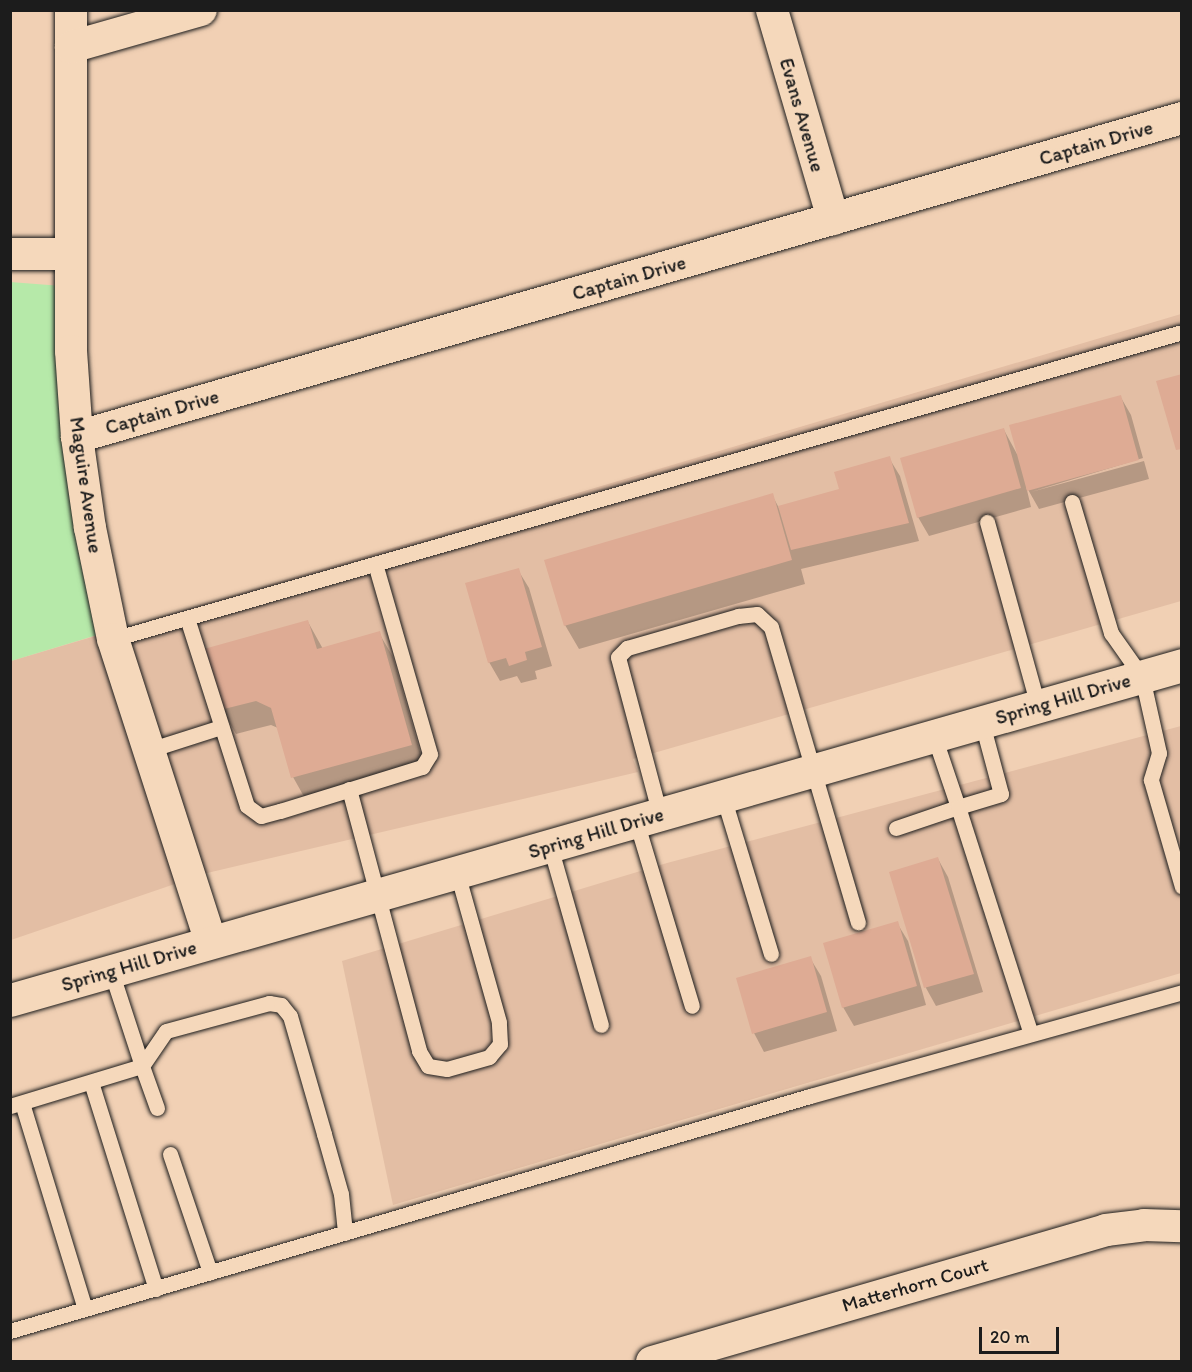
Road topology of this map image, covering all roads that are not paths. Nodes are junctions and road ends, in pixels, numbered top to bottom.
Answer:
1 (71, 10) edge
2 (201, 10) edge
3 (772, 10) edge
4 (71, 47) junction
5 (1182, 118) edge
6 (832, 219) junction
7 (10, 254) edge
8 (70, 254) junction
9 (1182, 332) edge
10 (77, 437) junction
11 (1072, 502) dead end
12 (987, 522) dead end
13 (375, 564) junction
14 (187, 618) junction
15 (113, 639) junction
16 (1182, 665) edge
17 (1142, 677) junction
18 (1038, 706) junction
19 (982, 723) junction
20 (221, 727) junction
21 (934, 736) junction
22 (149, 750) junction
23 (811, 771) junction
24 (350, 789) junction
25 (723, 796) junction
26 (958, 807) junction
27 (648, 818) junction
28 (896, 828) dead end
29 (550, 846) junction
30 (457, 873) junction
31 (1182, 886) edge
32 (378, 895) junction
33 (858, 922) dead end
34 (211, 943) junction
35 (771, 954) dead end
36 (111, 972) junction
37 (1182, 992) edge
38 (10, 1000) edge
39 (692, 1006) dead end
40 (602, 1025) dead end
41 (1031, 1034) junction
42 (142, 1066) junction
43 (91, 1082) junction
44 (16, 1104) edge
45 (157, 1108) dead end
46 (170, 1154) dead end
47 (1182, 1226) edge
48 (345, 1233) junction
49 (210, 1272) junction
50 (156, 1289) junction
51 (85, 1309) junction
52 (10, 1331) edge
53 (652, 1362) edge

1 - 4 street, Maguire Avenue
2 - 4 street
3 - 6 street, Evans Avenue
4 - 8 street, Maguire Avenue
5 - 6 street, Captain Drive
6 - 10 street, Captain Drive
7 - 8 street
8 - 10 street, Maguire Avenue
9 - 13 lane
10 - 15 street, Maguire Avenue
11 - 17 lane
12 - 18 lane
13 - 14 lane
13 - 24 lane
14 - 15 lane
14 - 20 lane
15 - 22 street, Maguire Avenue
16 - 17 main road, Spring Hill Drive
17 - 18 main road, Spring Hill Drive
17 - 31 lane
18 - 19 main road, Spring Hill Drive
19 - 21 main road, Spring Hill Drive
19 - 26 lane
20 - 22 lane
20 - 24 lane
21 - 23 main road, Spring Hill Drive
21 - 26 lane
22 - 34 street, Maguire Avenue
23 - 25 main road, Spring Hill Drive
23 - 27 lane
23 - 33 lane
24 - 32 lane
25 - 27 main road, Spring Hill Drive
25 - 35 lane
26 - 28 lane
26 - 41 lane
27 - 29 main road, Spring Hill Drive
27 - 39 lane
29 - 30 main road, Spring Hill Drive
29 - 40 lane
30 - 32 main road, Spring Hill Drive
30 - 32 lane
32 - 34 main road, Spring Hill Drive
34 - 36 main road, Spring Hill Drive
36 - 38 main road, Spring Hill Drive
36 - 42 lane
37 - 41 lane
41 - 48 lane
42 - 43 lane
42 - 45 lane
42 - 48 lane
43 - 44 lane
43 - 50 lane
44 - 51 lane
46 - 49 lane
47 - 53 street, Matterhorn Court
48 - 49 lane
49 - 50 lane
50 - 51 lane
51 - 52 lane

